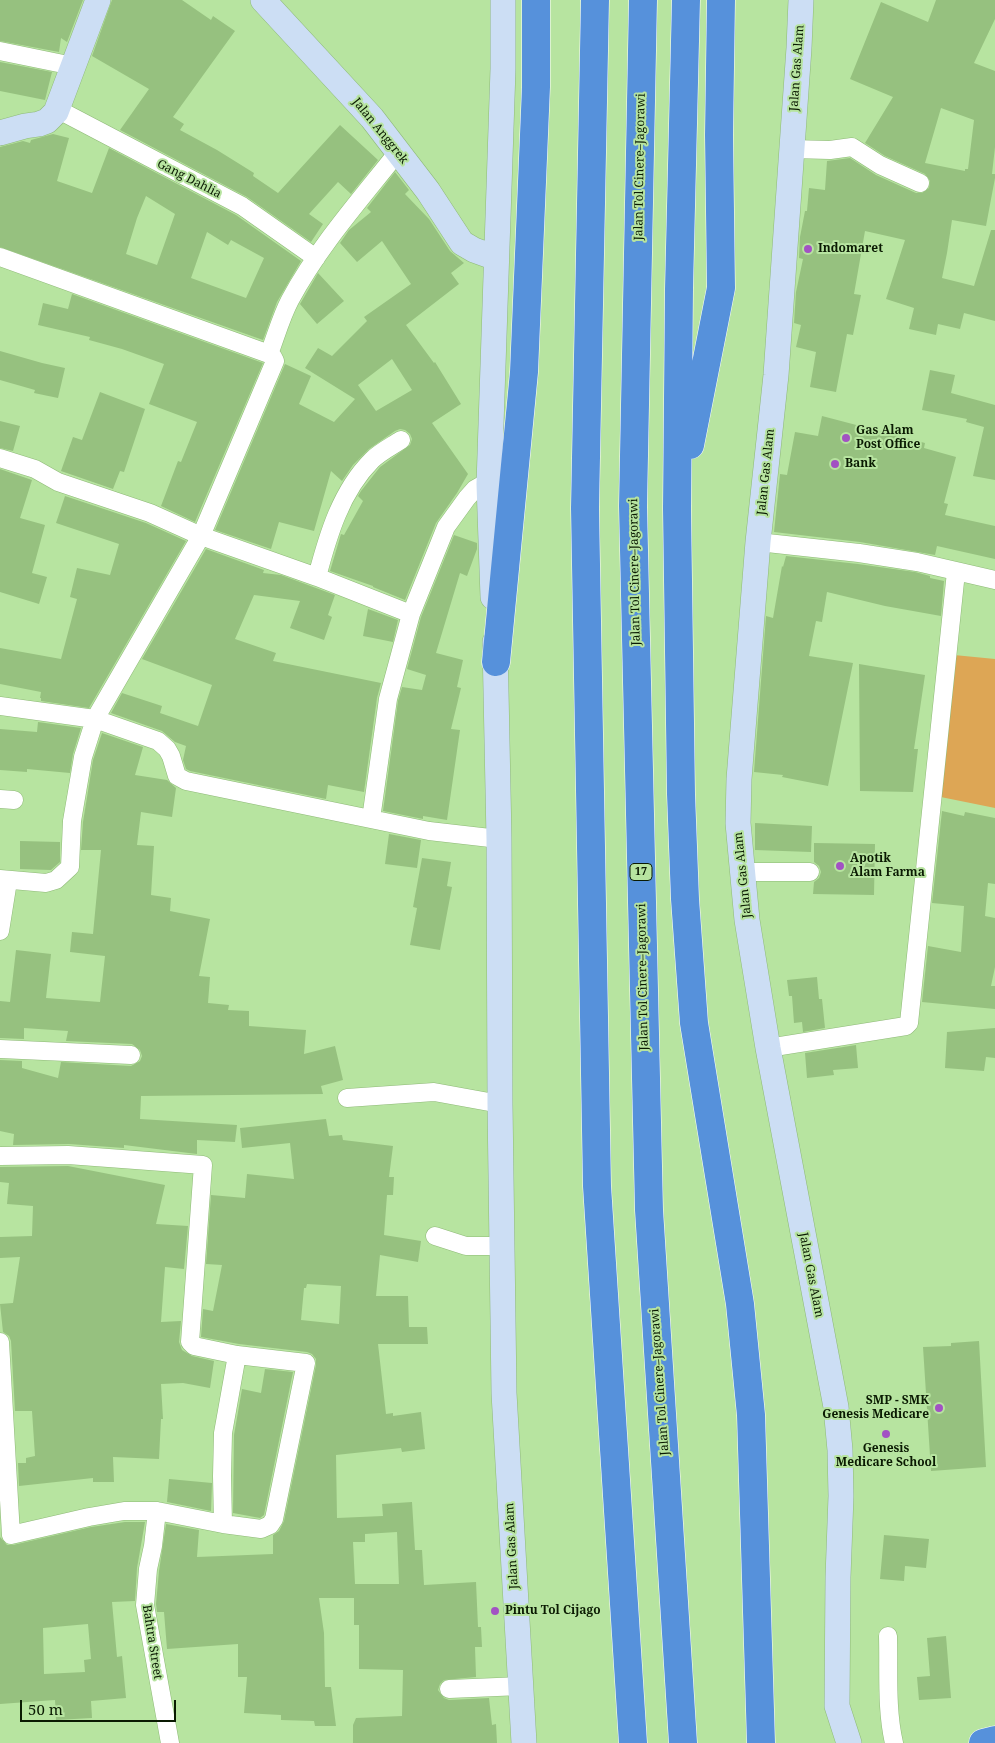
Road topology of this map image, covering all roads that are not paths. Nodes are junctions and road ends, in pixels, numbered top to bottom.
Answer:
1 (98, 0) edge
2 (263, 0) edge
3 (503, 0) edge
4 (536, 0) edge
5 (595, 0) edge
6 (643, 0) edge
7 (686, 0) edge
8 (721, 0) edge
9 (801, 0) edge
10 (0, 51) edge
11 (73, 66) junction
12 (57, 109) junction
13 (0, 133) edge
14 (791, 149) junction
15 (398, 152) junction
16 (920, 183) dead end
17 (0, 257) edge
18 (316, 258) junction
19 (496, 258) junction
20 (269, 354) junction
21 (401, 440) dead end
22 (0, 458) edge
23 (489, 484) junction
24 (677, 509) junction
25 (201, 536) junction
26 (758, 542) junction
27 (956, 572) junction
28 (317, 577) junction
29 (995, 580) edge
30 (411, 614) junction
31 (496, 662) junction
32 (0, 706) edge
33 (95, 719) junction
34 (372, 819) junction
35 (498, 839) junction
36 (742, 872) junction
37 (810, 872) dead end
38 (4, 880) edge
39 (0, 931) edge
40 (768, 1048) junction
41 (0, 1049) edge
42 (130, 1055) dead end
43 (347, 1098) dead end
44 (500, 1104) junction
45 (0, 1156) edge
46 (435, 1236) dead end
47 (502, 1246) junction
48 (0, 1342) edge
49 (237, 1355) junction
50 (157, 1511) junction
51 (223, 1524) junction
52 (888, 1636) dead end
53 (521, 1686) junction
54 (449, 1689) dead end
55 (995, 1740) edge
56 (170, 1743) edge
57 (524, 1743) edge
58 (634, 1743) edge
59 (683, 1743) edge
60 (761, 1743) edge
61 (849, 1743) edge
62 (894, 1743) edge
63 (983, 1743) edge

1 - 11 main road
2 - 15 main road, Jalan Anggrek
3 - 19 main road, Jalan Gas Alam
4 - 31 highway
5 - 58 highway
6 - 59 highway, Jalan Tol Cinere–Jagorawi / 17
7 - 24 highway
8 - 24 highway
9 - 14 main road, Jalan Gas Alam
10 - 11 street
11 - 12 main road
12 - 13 main road
12 - 18 street, Gang Dahlia
14 - 16 street
14 - 26 main road, Jalan Gas Alam
15 - 18 street
15 - 19 main road, Jalan Anggrek
17 - 20 street
18 - 20 street
19 - 23 main road, Jalan Gas Alam
20 - 25 street
21 - 28 street
22 - 25 street
23 - 30 street
23 - 31 main road, Jalan Gas Alam
24 - 60 highway
25 - 28 street
25 - 33 street
26 - 27 street
26 - 36 main road, Jalan Gas Alam
27 - 29 street
27 - 40 street
28 - 30 street
30 - 34 street
31 - 35 main road, Jalan Gas Alam
32 - 33 street
33 - 34 street
33 - 38 street
34 - 35 street
35 - 44 main road, Jalan Gas Alam
36 - 37 street
36 - 40 main road, Jalan Gas Alam
38 - 39 street
40 - 61 main road, Jalan Gas Alam
41 - 42 street
43 - 44 street
44 - 47 main road, Jalan Gas Alam
45 - 49 street
46 - 47 street
47 - 53 main road, Jalan Gas Alam
48 - 50 street
49 - 51 street
49 - 51 street
50 - 51 street
50 - 56 street, Bahtra Street
52 - 62 street
53 - 54 street
53 - 57 main road, Jalan Gas Alam
55 - 63 highway

